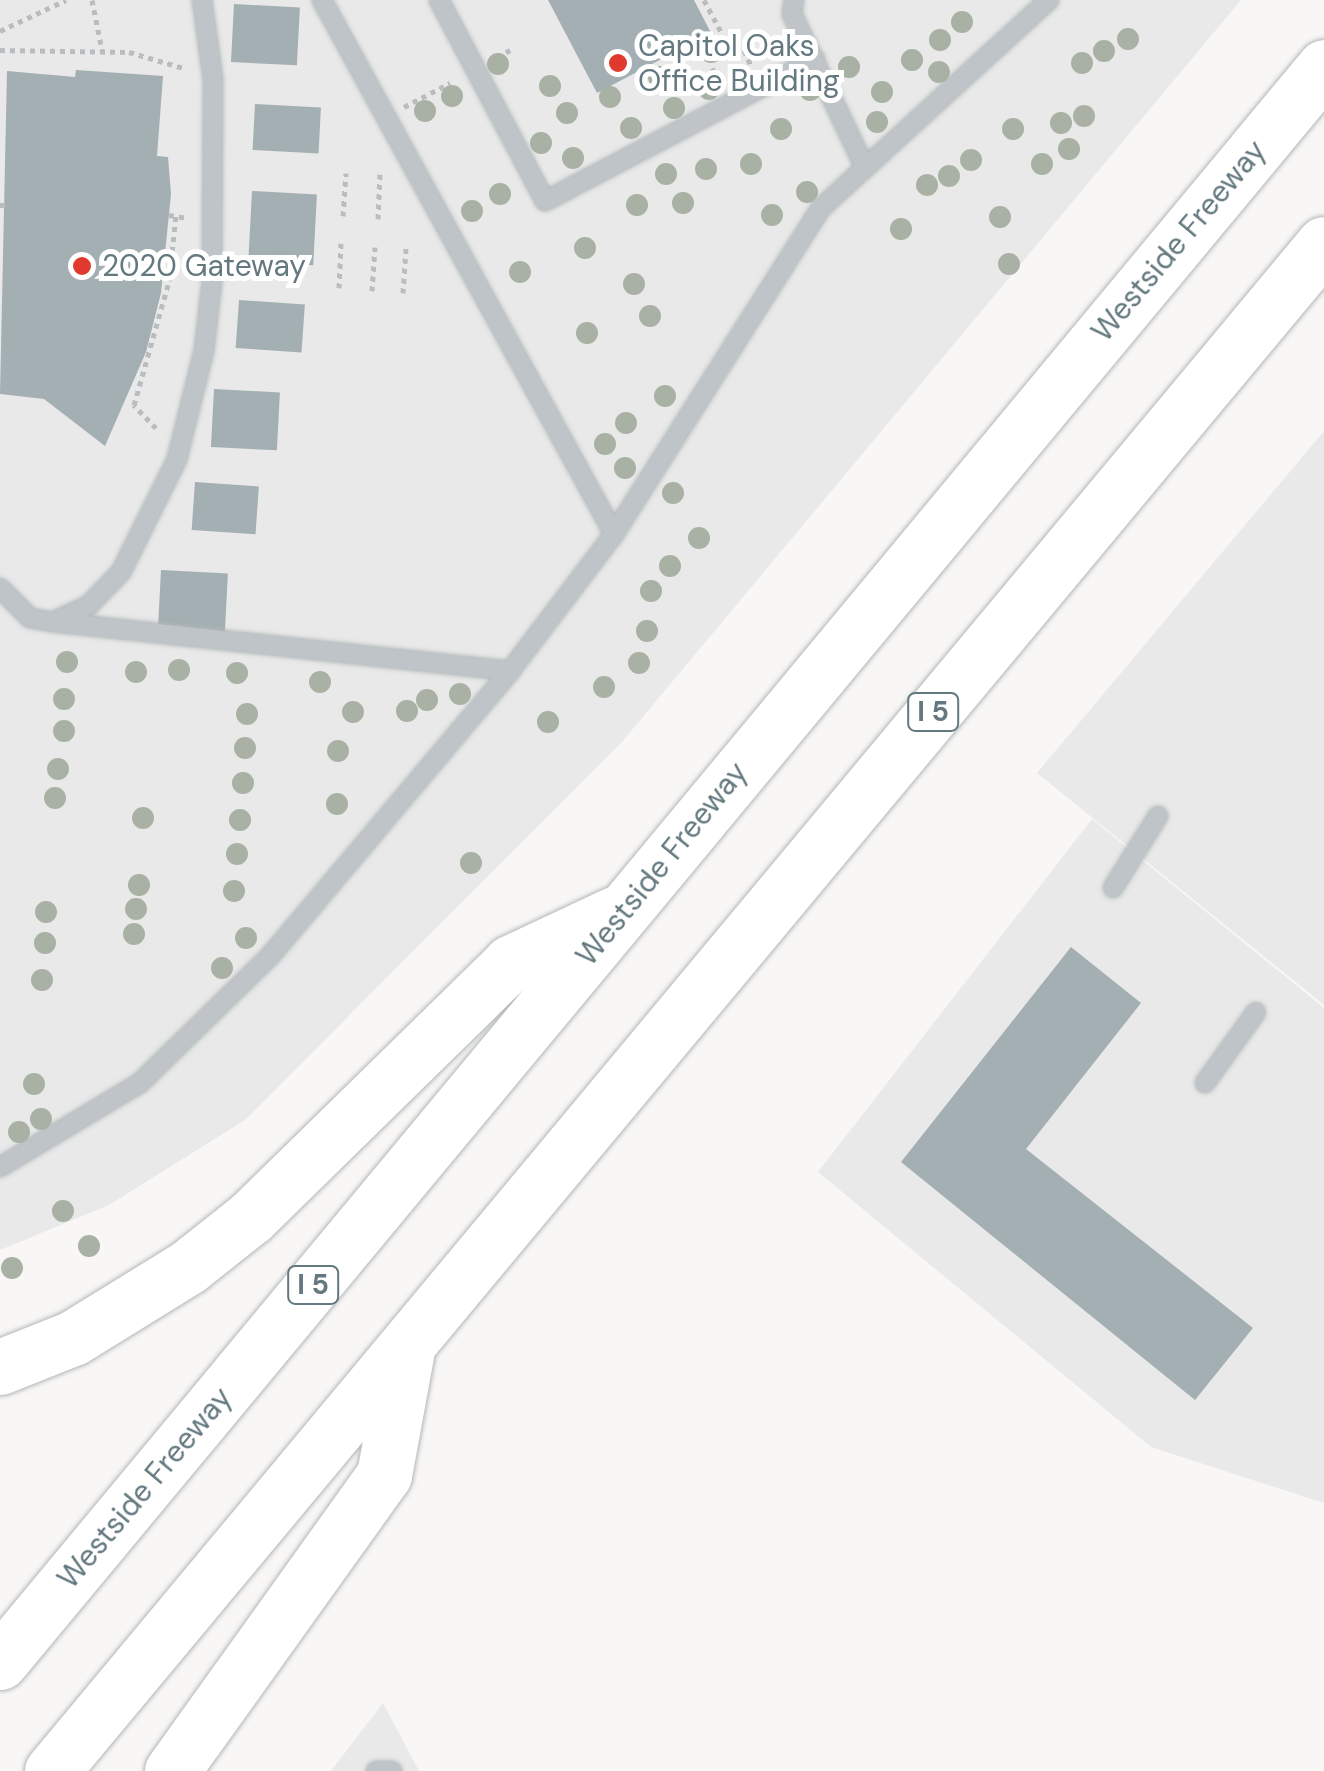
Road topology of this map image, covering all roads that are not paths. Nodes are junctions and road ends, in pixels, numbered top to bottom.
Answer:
1 (202, 0) edge
2 (322, 0) edge
3 (439, 0) edge
4 (794, 0) edge
5 (1048, 0) edge
6 (816, 59) junction
7 (1324, 67) edge
8 (865, 168) junction
9 (1324, 244) edge
10 (614, 534) junction
11 (0, 588) edge
12 (53, 622) junction
13 (510, 671) junction
14 (1158, 816) dead end
15 (1113, 888) dead end
16 (626, 908) junction
17 (1256, 1012) dead end
18 (1205, 1083) dead end
19 (0, 1167) edge
20 (408, 1341) junction
21 (0, 1367) edge
22 (0, 1662) edge
23 (52, 1771) edge
24 (172, 1771) edge
25 (376, 1771) edge
26 (392, 1771) edge

1 - 12 lane
2 - 10 lane
3 - 6 lane
4 - 6 lane
5 - 8 lane
6 - 8 lane
7 - 16 highway, Westside Freeway / I 5
8 - 10 lane
9 - 20 highway, I 5
10 - 13 lane
11 - 12 lane
12 - 13 lane
13 - 19 lane
14 - 15 lane
16 - 21 highway
16 - 22 highway, Westside Freeway / I 5
17 - 18 lane
20 - 23 highway, I 5
20 - 24 highway
25 - 26 lane

